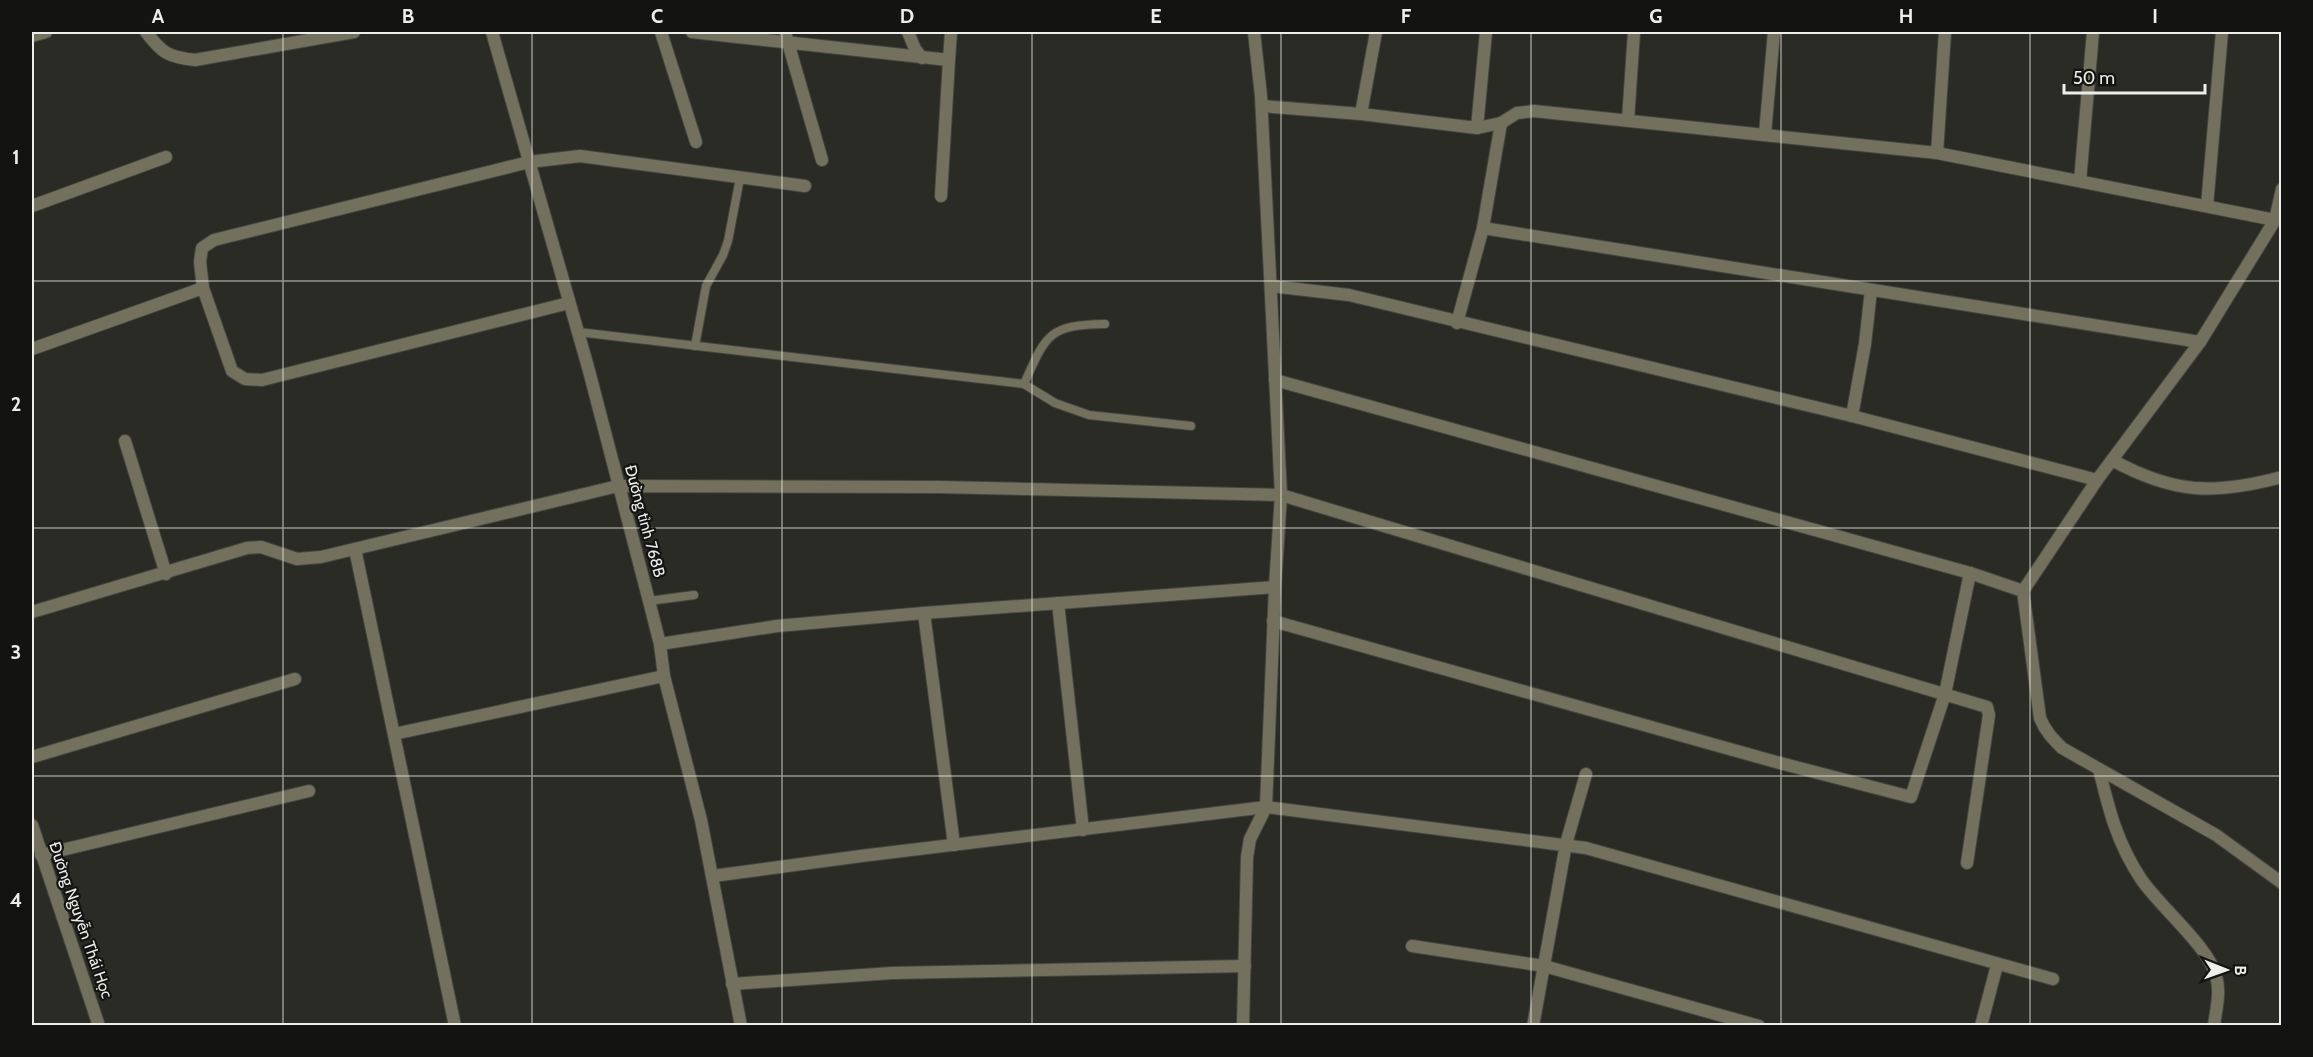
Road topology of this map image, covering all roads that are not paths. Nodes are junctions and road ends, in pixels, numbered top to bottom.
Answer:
1 (46, 32) edge
2 (146, 32) edge
3 (354, 32) edge
4 (492, 32) edge
5 (661, 32) edge
6 (692, 32) edge
7 (908, 32) edge
8 (951, 32) edge
9 (1254, 32) edge
10 (1376, 32) edge
11 (1486, 32) edge
12 (1634, 32) edge
13 (1774, 32) edge
14 (1945, 32) edge
15 (2093, 32) edge
16 (2222, 32) edge
17 (32, 36) edge
18 (787, 37) edge
19 (922, 58) junction
20 (949, 60) junction
21 (1262, 106) junction
22 (1361, 114) junction
23 (1628, 120) junction
24 (1501, 123) junction
25 (1477, 128) junction
26 (1765, 134) junction
27 (696, 142) dead end
28 (1937, 153) junction
29 (166, 157) dead end
30 (822, 160) dead end
31 (529, 162) junction
32 (740, 178) junction
33 (2080, 181) junction
34 (805, 186) dead end
35 (2282, 189) edge
36 (941, 196) dead end
37 (32, 206) edge
38 (2206, 206) junction
39 (2275, 220) junction
40 (1483, 228) junction
41 (1271, 286) junction
42 (203, 288) junction
43 (1871, 290) junction
44 (569, 303) junction
45 (1457, 323) junction
46 (1104, 324) dead end
47 (578, 332) junction
48 (2200, 342) junction
49 (695, 346) junction
50 (32, 349) edge
51 (1275, 380) junction
52 (1024, 384) junction
53 (1852, 416) junction
54 (1191, 426) dead end
55 (125, 441) dead end
56 (2112, 460) junction
57 (2282, 477) edge
58 (2097, 480) junction
59 (618, 486) junction
60 (1281, 495) junction
61 (355, 549) junction
62 (1970, 573) junction
63 (166, 574) junction
64 (1275, 587) junction
65 (2023, 591) junction
66 (694, 595) dead end
67 (649, 601) junction
68 (1058, 603) junction
69 (32, 612) edge
70 (924, 613) junction
71 (1274, 621) junction
72 (660, 644) junction
73 (664, 676) junction
74 (295, 679) dead end
75 (1945, 694) junction
76 (394, 734) junction
77 (32, 757) edge
78 (2099, 769) junction
79 (1586, 774) dead end
80 (309, 791) dead end
81 (1266, 807) junction
82 (32, 825) edge
83 (1083, 830) junction
84 (1566, 844) junction
85 (954, 845) junction
86 (41, 855) junction
87 (1967, 863) dead end
88 (713, 876) junction
89 (2282, 883) edge
90 (1412, 946) dead end
91 (1997, 965) junction
92 (1245, 966) junction
93 (1544, 966) junction
94 (2053, 979) dead end
95 (732, 984) junction
96 (99, 1026) edge
97 (455, 1026) edge
98 (741, 1026) edge
99 (1243, 1026) edge
100 (1533, 1026) edge
101 (1759, 1026) edge
102 (1981, 1026) edge
103 (2214, 1026) edge

1 - 17 street
2 - 3 street
4 - 31 street, Đường tỉnh 768B
5 - 27 street
6 - 18 street
7 - 19 street
8 - 20 street
9 - 21 street
10 - 22 street
11 - 25 street
12 - 23 street
13 - 26 street
14 - 28 street
15 - 33 street
16 - 38 street
18 - 19 street
18 - 30 street
19 - 20 street
20 - 36 street
21 - 22 street
21 - 41 street
22 - 25 street
23 - 24 street
23 - 26 street
24 - 25 street
24 - 40 street
26 - 28 street
28 - 33 street
29 - 37 street
31 - 32 street
31 - 42 street
31 - 44 street, Đường tỉnh 768B
32 - 34 street
32 - 49 lane
33 - 38 street
35 - 39 street
38 - 39 street
39 - 48 street
40 - 43 street
40 - 45 street
41 - 45 street
41 - 51 street
42 - 44 street
42 - 50 street
43 - 48 street
43 - 53 street
44 - 47 street, Đường tỉnh 768B
45 - 53 street
46 - 52 lane
47 - 49 lane
47 - 59 street, Đường tỉnh 768B
48 - 56 street
49 - 52 lane
51 - 60 street
51 - 62 street
52 - 54 lane
53 - 58 street
55 - 63 street
56 - 57 street
56 - 58 street
58 - 65 street
59 - 60 street
59 - 61 street
59 - 67 street, Đường tỉnh 768B
60 - 64 street
60 - 75 street
61 - 63 street
61 - 76 street
62 - 65 street
62 - 75 street
63 - 69 street
64 - 68 street
64 - 71 street
65 - 78 street
66 - 67 lane
67 - 72 street, Đường tỉnh 768B
68 - 70 street
68 - 83 street
70 - 72 street
70 - 85 street
71 - 75 street
71 - 81 street
72 - 73 street, Đường tỉnh 768B
73 - 76 street
73 - 88 street, Đường tỉnh 768B
74 - 77 street
75 - 87 street
76 - 97 street
78 - 89 street
78 - 103 street
79 - 84 street
80 - 86 street
81 - 83 street
81 - 84 street
81 - 92 street
82 - 86 street, Đường Nguyễn Thái Học
83 - 85 street
84 - 91 street
84 - 93 street
85 - 88 street
86 - 96 street, Đường Nguyễn Thái Học
88 - 95 street, Đường tỉnh 768B
90 - 93 street
91 - 94 street
91 - 102 street
92 - 95 street
92 - 99 street
93 - 100 street
93 - 101 street
95 - 98 street, Đường tỉnh 768B

